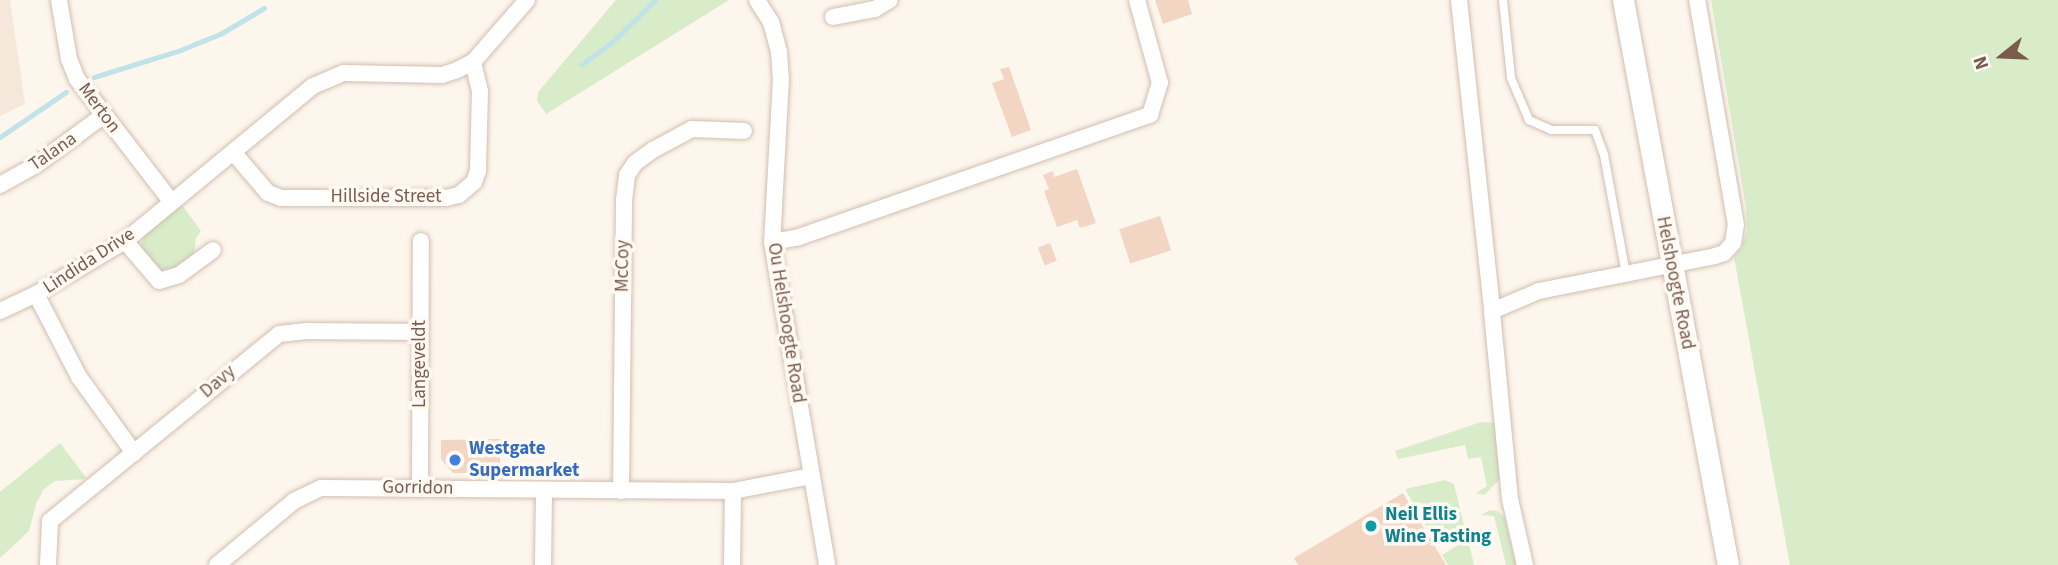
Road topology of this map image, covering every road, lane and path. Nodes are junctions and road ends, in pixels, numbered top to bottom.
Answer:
1 (59, 0) edge
2 (527, 0) edge
3 (757, 0) edge
4 (890, 0) edge
5 (1137, 0) edge
6 (1459, 0) edge
7 (1503, 0) edge
8 (1623, 0) edge
9 (1697, 0) edge
10 (832, 17) dead end
11 (473, 62) junction
12 (104, 115) junction
13 (744, 131) dead end
14 (233, 152) junction
15 (0, 186) edge
16 (171, 201) junction
17 (125, 241) junction
18 (421, 241) dead end
19 (772, 242) junction
20 (212, 250) dead end
21 (1672, 264) junction
22 (1626, 274) junction
23 (36, 294) junction
24 (0, 311) edge
25 (1492, 311) junction
26 (420, 332) junction
27 (134, 453) junction
28 (811, 476) junction
29 (420, 488) junction
30 (544, 490) junction
31 (621, 491) junction
32 (733, 491) junction
33 (48, 565) edge
34 (217, 565) edge
35 (543, 565) edge
36 (732, 565) edge
37 (827, 565) edge
38 (1525, 565) edge
39 (1728, 565) edge

1 - 12 street, Merton
2 - 11 street
3 - 19 street, Ou Helshoogte Road
4 - 10 street
5 - 19 street
6 - 25 street
7 - 22 lane
8 - 21 main road, Helshoogte Road
9 - 21 street
11 - 14 street
11 - 14 street, Hillside Street
12 - 15 street, Talana
12 - 16 street, Merton
13 - 31 street, McCoy
14 - 16 street
16 - 17 street, Lindida Drive
17 - 20 street
17 - 23 street, Lindida Drive
18 - 26 street, Langeveldt
19 - 28 street, Ou Helshoogte Road
21 - 22 street
21 - 39 main road, Helshoogte Road
22 - 25 street
23 - 24 street, Lindida Drive
23 - 27 street
25 - 38 street
26 - 27 street, Davy
26 - 29 street, Langeveldt
27 - 33 street, Davy
28 - 32 street, Gorridon
28 - 37 street, Ou Helshoogte Road
29 - 30 street, Gorridon
29 - 34 street, Gorridon
30 - 31 street, Gorridon
30 - 35 street
31 - 32 street, Gorridon
32 - 36 street

